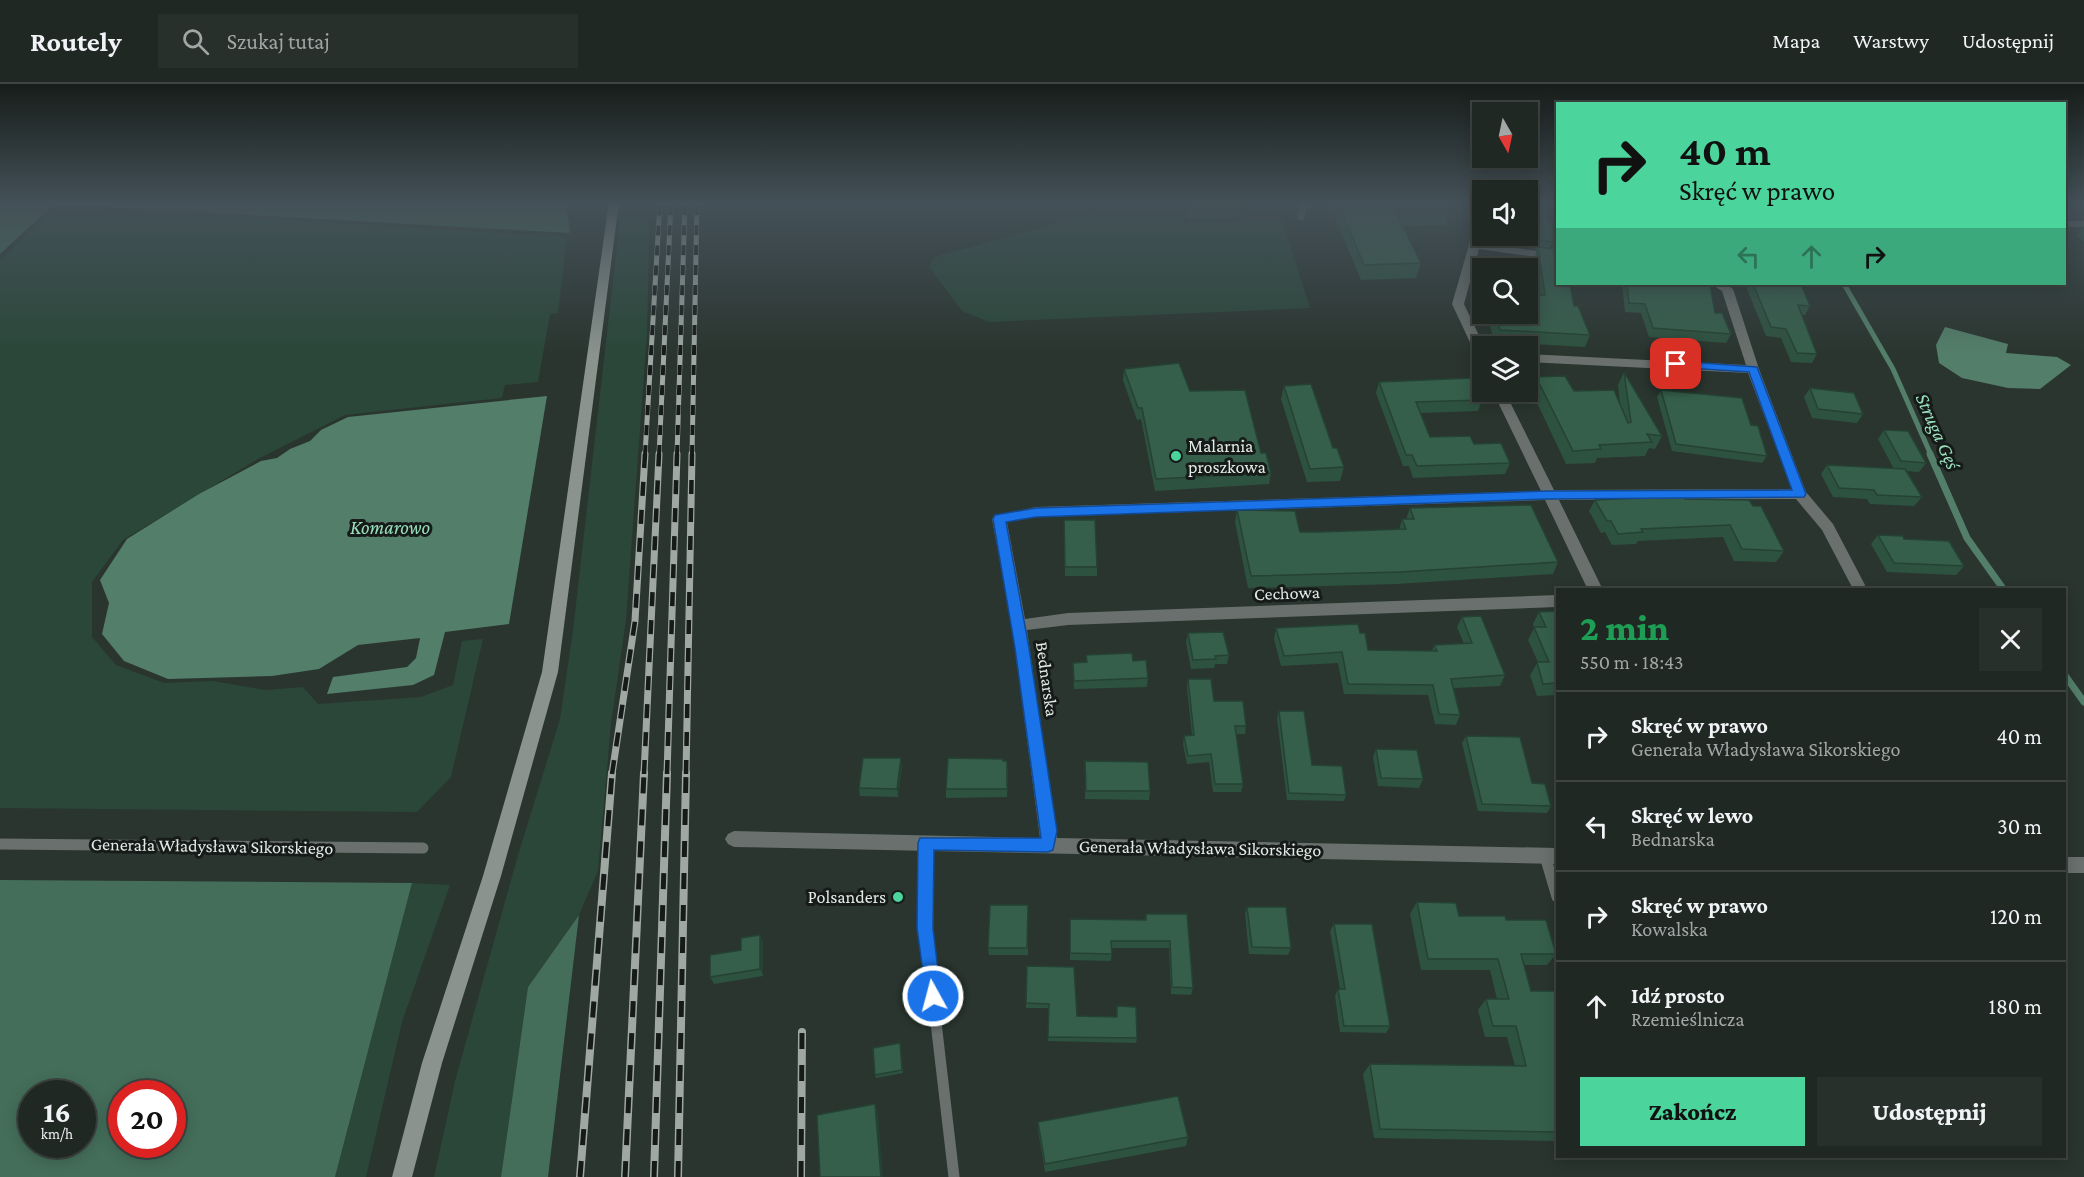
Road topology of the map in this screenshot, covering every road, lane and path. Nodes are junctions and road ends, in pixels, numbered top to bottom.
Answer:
1 (607, 253) edge
2 (1472, 253) edge
3 (1534, 253) edge
4 (1556, 256) edge
5 (1719, 285) edge
6 (1473, 336) edge
7 (1538, 359) edge
8 (1753, 369) junction
9 (1504, 402) edge
10 (1800, 494) junction
11 (1548, 495) junction
12 (1858, 585) dead end
13 (1595, 588) edge
14 (1556, 601) edge
15 (1019, 625) junction
16 (734, 839) dead end
17 (926, 843) junction
18 (0, 844) edge
19 (1048, 845) junction
20 (423, 848) dead end
21 (1551, 856) edge
22 (2066, 865) edge
23 (2084, 865) edge
24 (1556, 890) edge
25 (402, 1177) edge
26 (954, 1177) edge

1 - 25 street
2 - 6 street
3 - 4 street
5 - 8 street
7 - 8 street
8 - 10 street
9 - 11 street
10 - 11 street
10 - 12 street
11 - 13 street
11 - 15 street, Bednarska
14 - 15 street, Cechowa
15 - 19 street, Bednarska
16 - 17 street, Generała Władysława Sikorskiego
17 - 19 street, Generała Władysława Sikorskiego
17 - 26 lane
18 - 20 lane, Generała Władysława Sikorskiego
19 - 21 street, Generała Władysława Sikorskiego
21 - 24 lane
22 - 23 street

